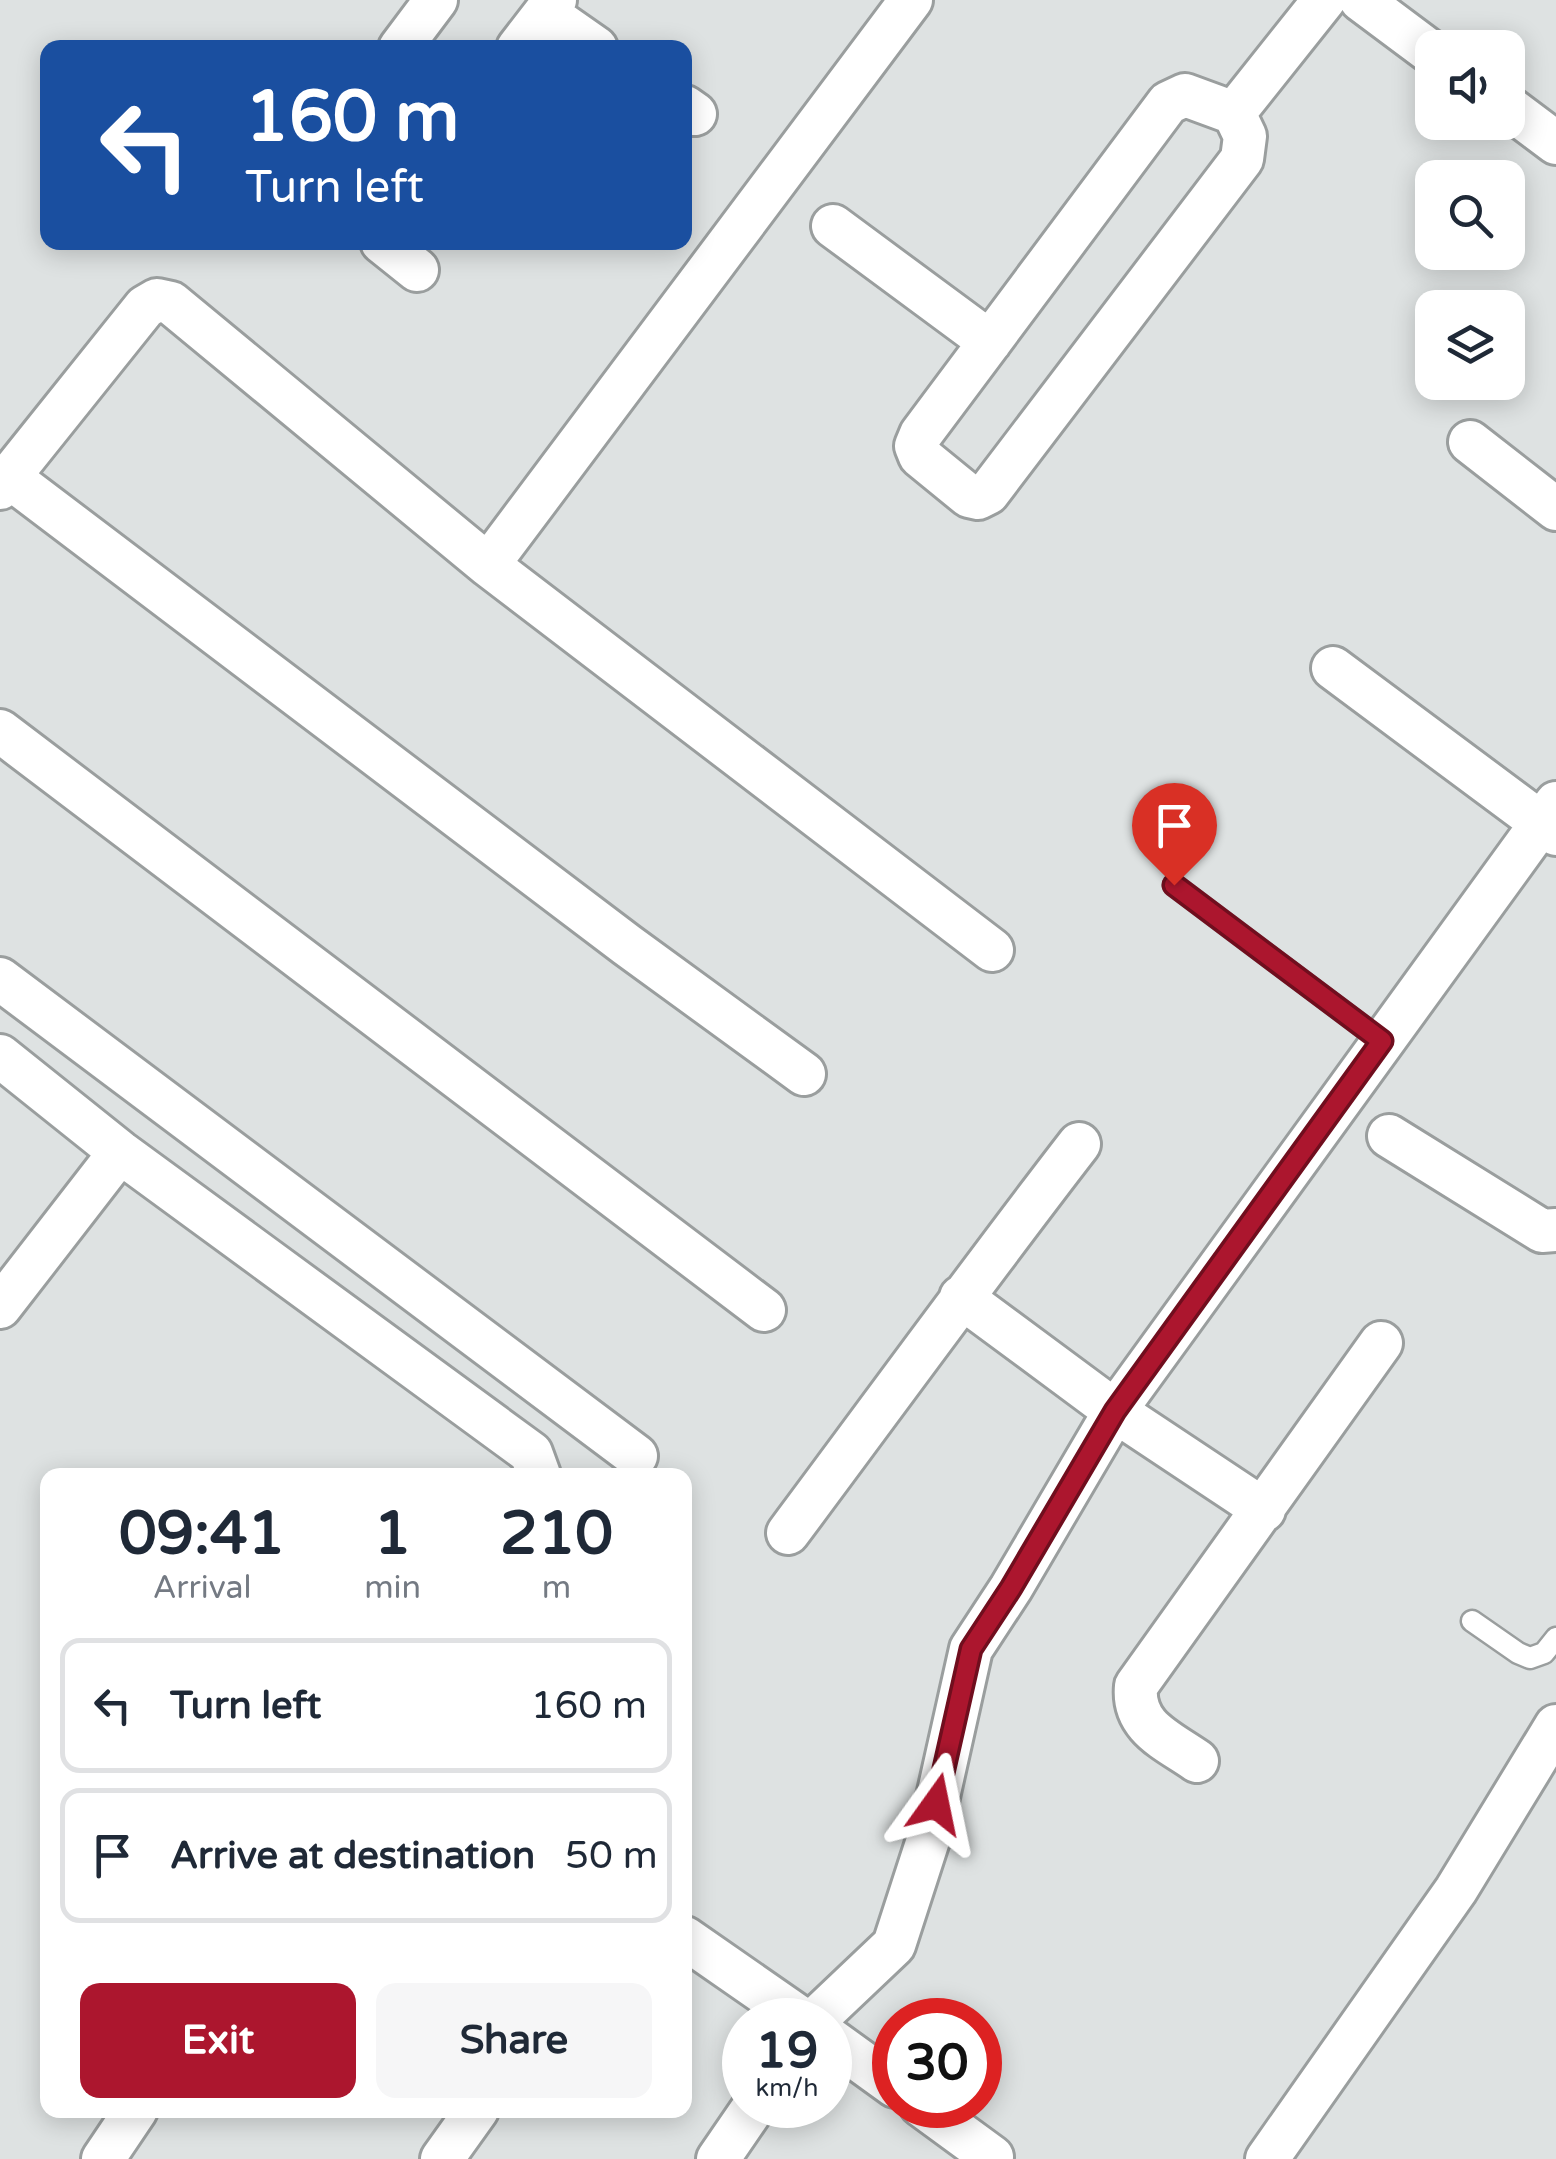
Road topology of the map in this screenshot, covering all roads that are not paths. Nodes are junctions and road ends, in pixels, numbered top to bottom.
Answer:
1 (436, 0) edge
2 (911, 0) edge
3 (1324, 0) edge
4 (1360, 0) edge
5 (551, 7) edge
6 (406, 40) edge
7 (524, 40) edge
8 (587, 40) edge
9 (1415, 40) edge
10 (1234, 113) junction
11 (1525, 120) edge
12 (1556, 143) edge
13 (833, 226) dead end
14 (392, 250) edge
15 (417, 270) dead end
16 (990, 342) junction
17 (1470, 442) dead end
18 (5, 482) edge
19 (1556, 509) edge
20 (488, 564) junction
21 (1333, 668) dead end
22 (0, 732) edge
23 (1551, 820) edge
24 (1174, 885) dead end
25 (992, 950) dead end
26 (0, 979) edge
27 (1382, 1041) junction
28 (0, 1056) edge
29 (804, 1074) dead end
30 (1388, 1136) dead end
31 (1079, 1144) dead end
32 (120, 1152) junction
33 (1556, 1230) edge
34 (960, 1297) junction
35 (0, 1307) edge
36 (764, 1310) dead end
37 (1382, 1343) dead end
38 (1115, 1411) junction
39 (636, 1456) dead end
40 (536, 1468) edge
41 (1264, 1510) junction
42 (788, 1533) dead end
43 (1472, 1620) dead end
44 (1556, 1638) edge
45 (1556, 1726) edge
46 (1197, 1761) dead end
47 (692, 1943) edge
48 (771, 1998) edge
49 (839, 1998) edge
50 (131, 2118) edge
51 (471, 2118) edge
52 (741, 2128) edge
53 (952, 2128) edge
54 (723, 2157) edge
55 (992, 2157) edge
56 (103, 2159) edge
57 (442, 2159) edge
58 (1268, 2159) edge

1 - 6 street
2 - 20 street
3 - 10 street
4 - 9 street
5 - 7 street
5 - 8 street
10 - 16 street
10 - 16 street
11 - 12 street
13 - 16 street
14 - 15 street
17 - 19 street
18 - 20 street
18 - 29 street
20 - 25 street
21 - 23 street
22 - 36 street
23 - 27 street
24 - 27 lane
26 - 39 street
27 - 38 street
28 - 32 street
30 - 33 street
31 - 34 street
32 - 35 street
32 - 40 street
34 - 38 street
34 - 42 street
37 - 41 street
38 - 41 street
38 - 49 street
41 - 46 street
43 - 44 lane
45 - 58 street
47 - 48 street
50 - 56 street
51 - 57 street
52 - 54 street
53 - 55 street

